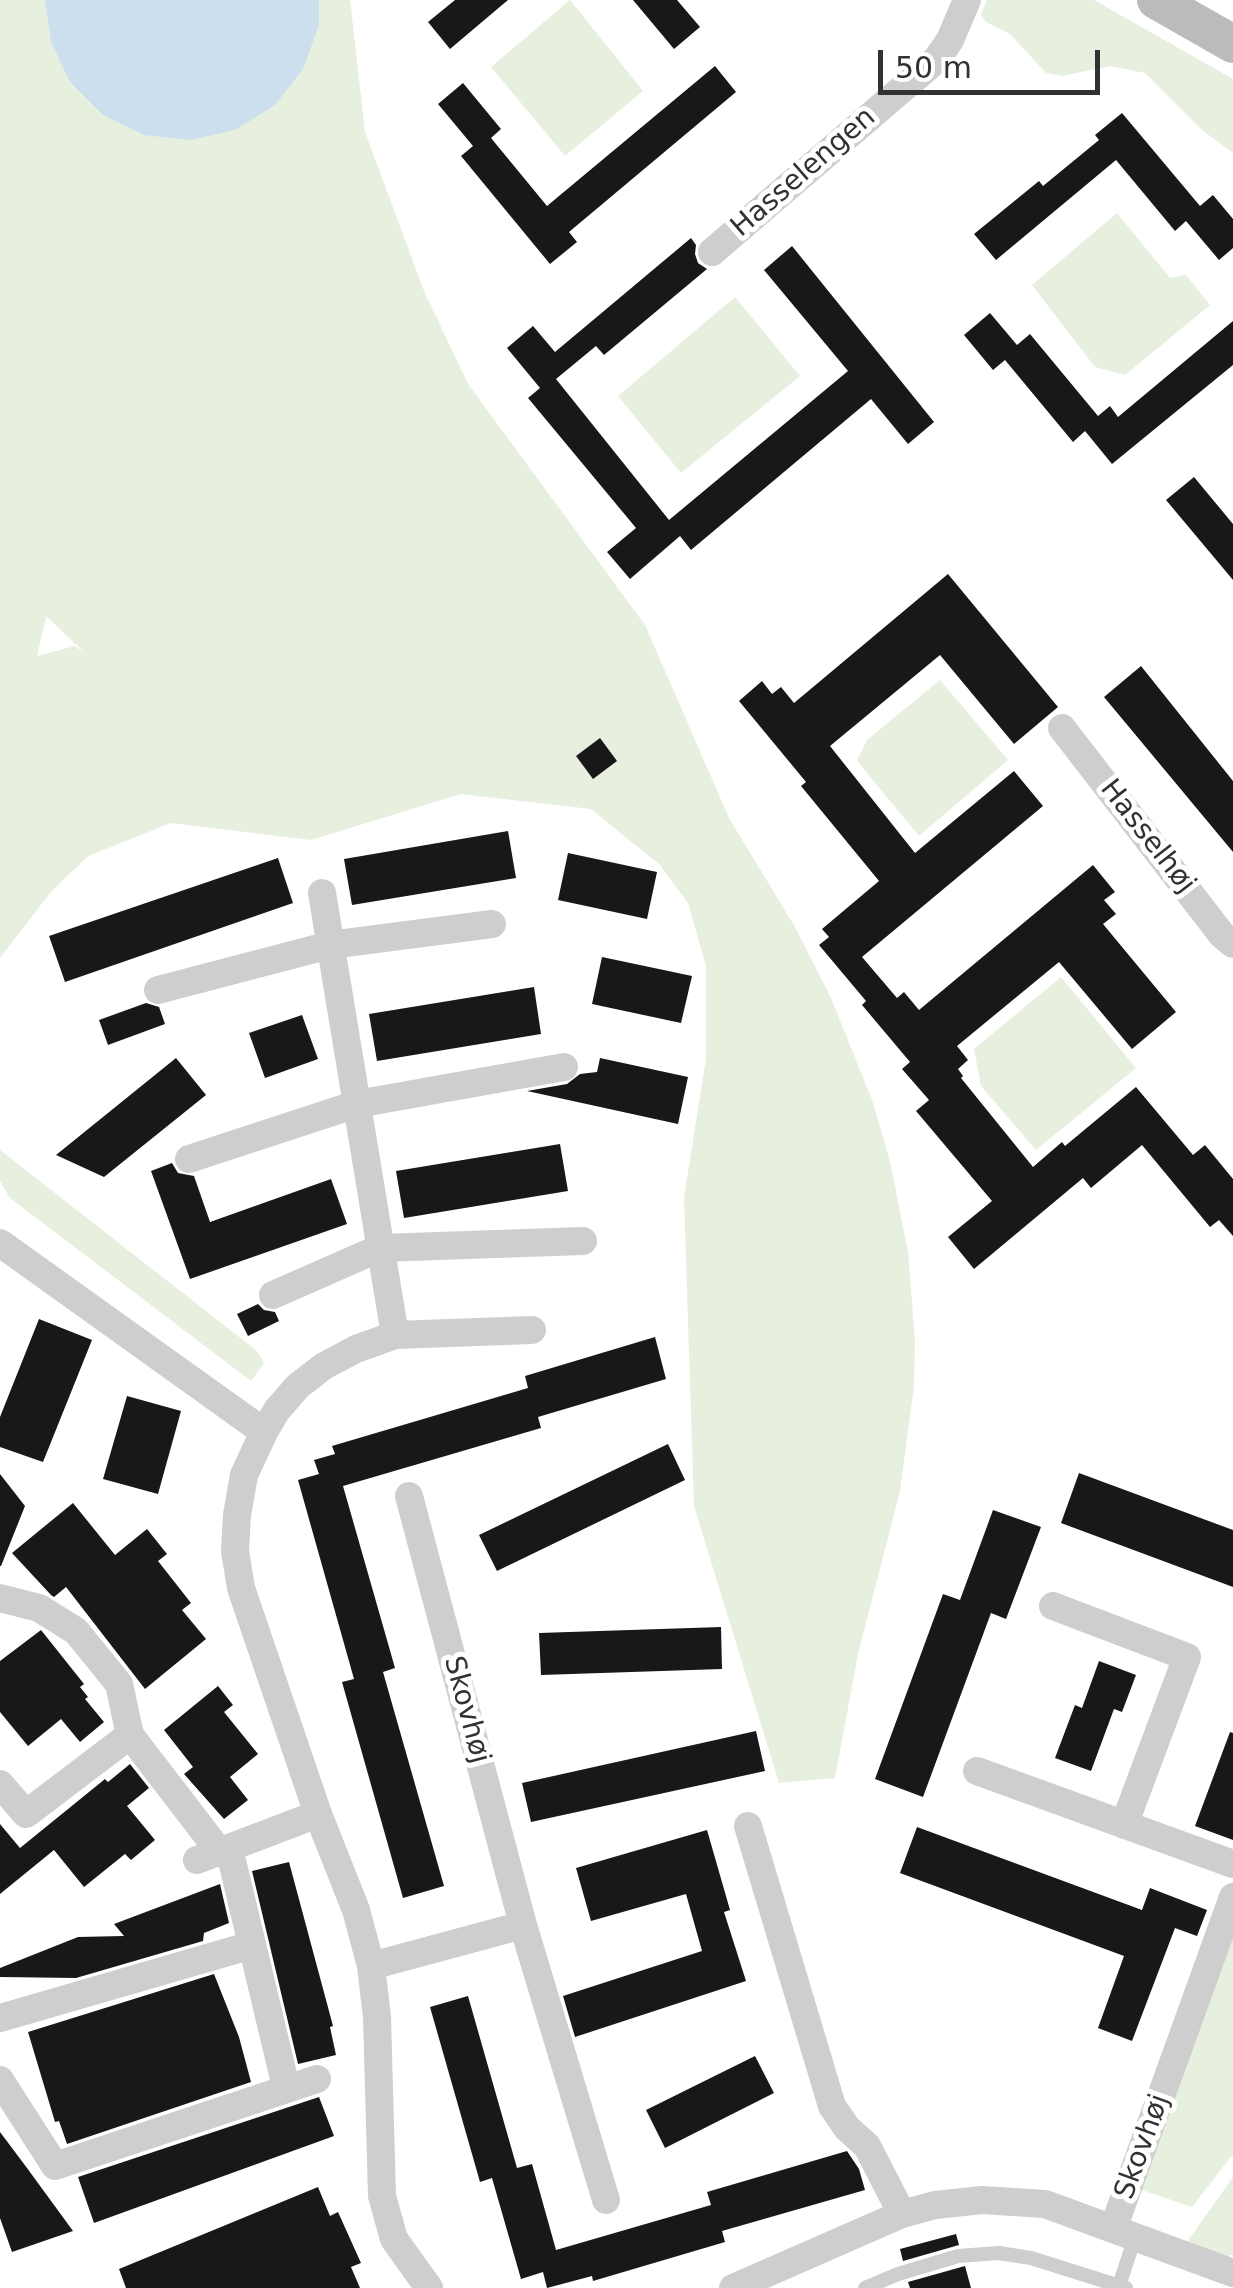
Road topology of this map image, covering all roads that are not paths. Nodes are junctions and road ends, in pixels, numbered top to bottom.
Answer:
1 (967, 0) edge
2 (1156, 0) edge
3 (1233, 44) edge
4 (712, 252) dead end
5 (1062, 728) dead end
6 (322, 894) dead end
7 (492, 924) dead end
8 (1233, 944) edge
9 (330, 945) junction
10 (158, 990) dead end
11 (564, 1067) dead end
12 (356, 1104) junction
13 (190, 1160) dead end
14 (583, 1242) dead end
15 (0, 1243) edge
16 (380, 1248) junction
17 (273, 1295) dead end
18 (532, 1330) dead end
19 (395, 1336) junction
20 (264, 1432) junction
21 (409, 1496) dead end
22 (0, 1598) edge
23 (1053, 1606) dead end
24 (130, 1735) junction
25 (978, 1772) dead end
26 (0, 1784) edge
27 (318, 1814) junction
28 (1124, 1825) junction
29 (748, 1826) dead end
30 (215, 1853) junction
31 (1233, 1864) edge
32 (1233, 1896) edge
33 (524, 1925) junction
34 (252, 1945) junction
35 (371, 1966) junction
36 (0, 2018) edge
37 (318, 2078) dead end
38 (0, 2080) edge
39 (286, 2086) junction
40 (606, 2200) dead end
41 (902, 2214) junction
42 (1124, 2233) junction
43 (1233, 2273) edge
44 (1123, 2287) edge
45 (430, 2288) edge
46 (733, 2288) edge
47 (865, 2288) edge

1 - 4 street, Hasselengen
2 - 3 street
5 - 8 street, Hasselhøj
6 - 9 street
7 - 9 street
9 - 10 street
9 - 12 street
11 - 12 street
12 - 13 street
12 - 16 street
14 - 16 street
15 - 20 street
16 - 17 street
16 - 19 street
18 - 19 street
19 - 20 street
20 - 27 street
21 - 33 street, Skovhøj
22 - 24 street
23 - 28 street
24 - 26 street
24 - 30 street
25 - 28 street
27 - 30 street
27 - 35 street
28 - 31 street
29 - 41 street
30 - 34 street
32 - 42 street, Skovhøj
33 - 35 street
33 - 40 street, Skovhøj
34 - 36 street
34 - 39 street
35 - 45 street
37 - 39 street
38 - 39 street
41 - 42 street, Skovhøj
41 - 46 street, Skovhøj
42 - 43 street, Skovhøj
42 - 44 lane
44 - 47 lane

